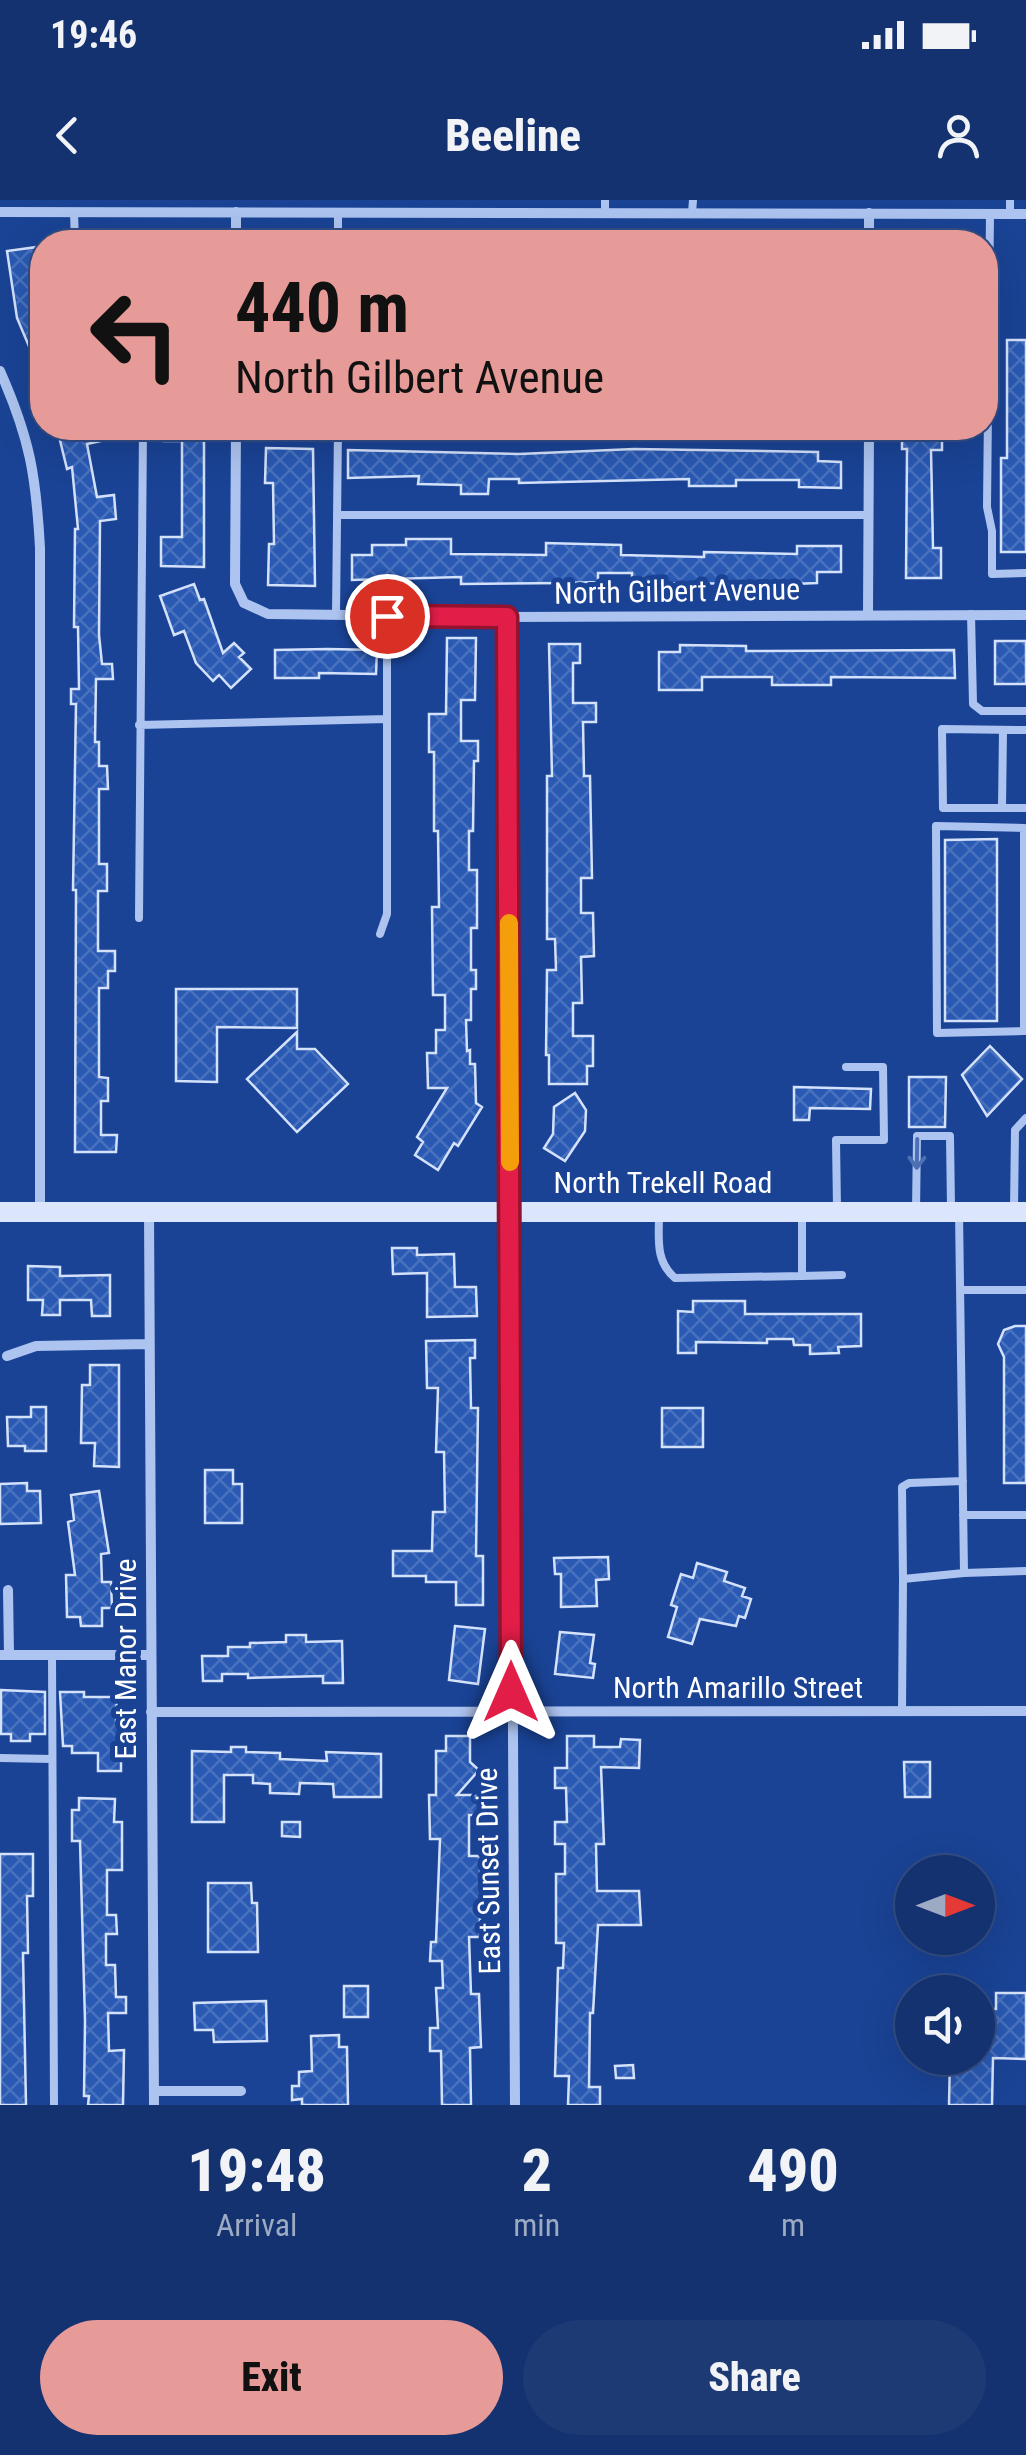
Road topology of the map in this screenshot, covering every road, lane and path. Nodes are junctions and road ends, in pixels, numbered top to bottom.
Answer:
1 (605, 200) edge
2 (694, 200) edge
3 (1010, 200) edge
4 (195, 206) edge
5 (81, 208) edge
6 (0, 212) edge
7 (236, 212) junction
8 (338, 212) junction
9 (604, 213) junction
10 (692, 213) junction
11 (870, 213) junction
12 (990, 214) junction
13 (1010, 214) junction
14 (1026, 214) edge
15 (236, 230) edge
16 (338, 230) edge
17 (870, 230) edge
18 (990, 230) edge
19 (0, 371) edge
20 (143, 440) edge
21 (236, 440) edge
22 (338, 440) edge
23 (868, 440) edge
24 (988, 440) edge
25 (337, 515) junction
26 (868, 515) junction
27 (1026, 573) edge
28 (868, 614) junction
29 (971, 614) junction
30 (336, 615) junction
31 (1026, 615) edge
32 (387, 616) junction
33 (507, 617) junction
34 (1026, 711) edge
35 (386, 719) junction
36 (139, 725) junction
37 (1003, 730) junction
38 (1026, 730) edge
39 (1002, 808) junction
40 (1026, 808) edge
41 (1025, 828) edge
42 (139, 918) dead end
43 (380, 934) dead end
44 (1024, 948) edge
45 (846, 1067) dead end
46 (1026, 1118) edge
47 (0, 1212) edge
48 (40, 1212) junction
49 (150, 1212) junction
50 (510, 1212) junction
51 (660, 1212) junction
52 (802, 1212) junction
53 (837, 1212) junction
54 (916, 1212) junction
55 (955, 1212) junction
56 (1020, 1212) edge
57 (842, 1274) dead end
58 (802, 1276) junction
59 (960, 1290) junction
60 (1026, 1290) edge
61 (149, 1344) junction
62 (7, 1356) dead end
63 (963, 1480) junction
64 (1026, 1515) edge
65 (964, 1516) junction
66 (1026, 1571) edge
67 (964, 1572) junction
68 (902, 1579) junction
69 (8, 1590) dead end
70 (4, 1655) edge
71 (52, 1655) junction
72 (150, 1655) junction
73 (902, 1711) junction
74 (1026, 1711) edge
75 (150, 1712) junction
76 (511, 1713) junction
77 (0, 1758) edge
78 (52, 1759) junction
79 (154, 2091) junction
80 (241, 2091) dead end
81 (54, 2105) edge
82 (154, 2105) edge
83 (515, 2105) edge

1 - 9 lane
2 - 10 lane
3 - 13 lane
4 - 5 street
4 - 7 street
5 - 6 street
7 - 8 street
7 - 15 street
8 - 9 street
8 - 16 lane
9 - 10 street
10 - 11 street
11 - 12 street
11 - 17 street
12 - 13 street
12 - 18 lane
13 - 14 street
19 - 48 street
20 - 36 lane
21 - 30 street, North Gilbert Avenue
22 - 25 lane
23 - 26 street
24 - 27 lane
25 - 26 lane
25 - 30 lane
26 - 28 street
28 - 29 street, North Gilbert Avenue
28 - 33 street, North Gilbert Avenue
29 - 31 street, North Gilbert Avenue
29 - 34 lane
30 - 32 street, North Gilbert Avenue
32 - 33 street, North Gilbert Avenue
32 - 35 lane
33 - 50 street, East Sunset Drive
35 - 36 lane
35 - 43 lane
36 - 42 lane
37 - 38 lane
37 - 39 lane
37 - 39 lane
39 - 40 lane
41 - 44 lane
41 - 44 lane
45 - 53 lane
46 - 56 lane
47 - 48 main road, North Trekell Road
48 - 49 main road, North Trekell Road
49 - 50 main road, North Trekell Road
49 - 61 street, East Manor Drive
50 - 51 main road, North Trekell Road
50 - 76 street, East Sunset Drive
51 - 52 main road, North Trekell Road
51 - 58 lane
52 - 53 main road, North Trekell Road
52 - 58 lane
53 - 54 main road, North Trekell Road
54 - 55 main road, North Trekell Road
55 -> 54 lane
55 - 56 main road, North Trekell Road
55 - 59 lane
57 - 58 lane
59 - 60 lane
59 - 63 lane
61 - 62 street
61 - 72 street, East Manor Drive
63 - 65 lane
63 - 68 lane
64 - 65 lane
65 - 67 lane
66 - 67 lane
67 - 68 lane
68 - 73 lane
69 - 70 street
70 - 71 street
71 - 72 street
71 - 78 lane
72 - 75 street, East Manor Drive
73 - 74 street, North Amarillo Street
73 - 76 street, North Amarillo Street
75 - 76 street, North Amarillo Street
75 - 79 street, East Manor Drive
76 - 83 street, East Sunset Drive
77 - 78 lane
78 - 81 lane
79 - 80 street
79 - 82 street, East Manor Drive

